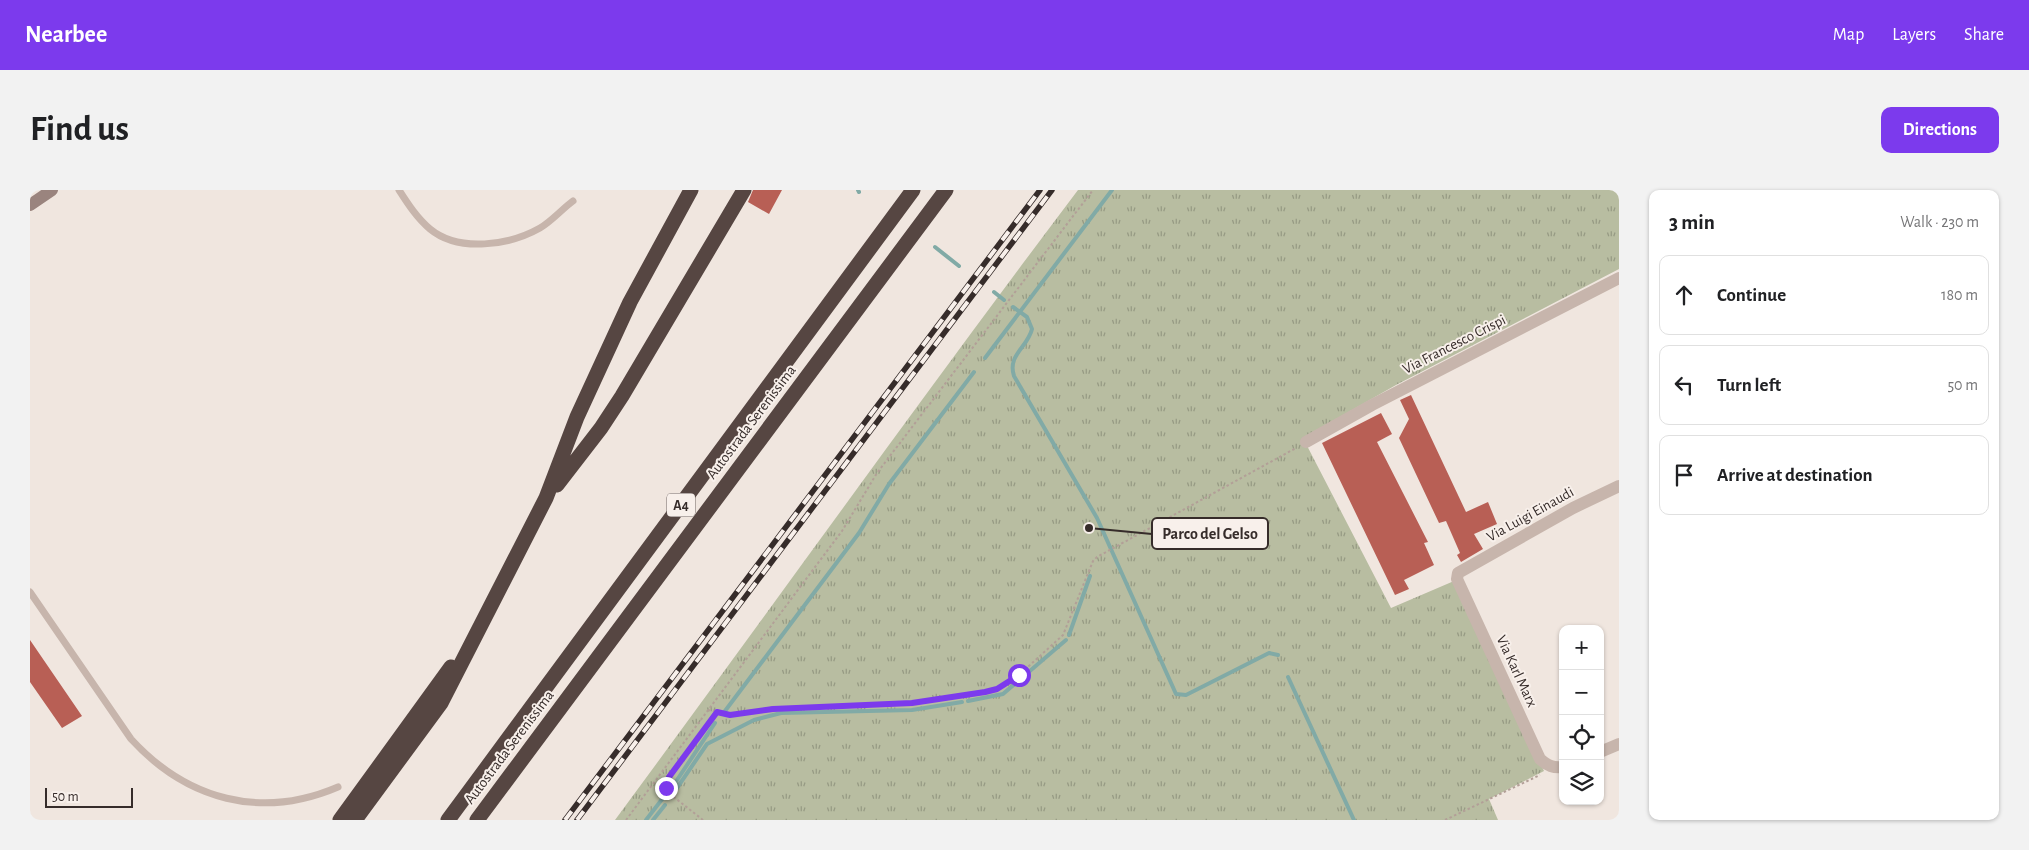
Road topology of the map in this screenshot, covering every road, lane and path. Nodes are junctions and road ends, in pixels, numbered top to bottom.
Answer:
1 (52, 190) edge
2 (399, 190) edge
3 (691, 190) edge
4 (744, 190) edge
5 (913, 190) edge
6 (946, 190) edge
7 (954, 190) edge
8 (1093, 190) edge
9 (573, 201) dead end
10 (30, 205) edge
11 (881, 278) junction
12 (1619, 278) edge
13 (1306, 442) joint
14 (1619, 486) edge
15 (546, 498) junction
16 (1458, 573) joint
17 (30, 592) edge
18 (482, 622) junction
19 (708, 710) junction
20 (717, 712) junction
21 (1619, 744) edge
22 (1604, 750) edge
23 (1557, 767) edge
24 (338, 787) dead end
25 (340, 820) edge
26 (355, 820) edge
27 (448, 820) edge
28 (477, 820) edge
29 (626, 820) edge
30 (703, 820) edge
31 (1445, 820) edge

1 - 10 street
2 - 9 lane
3 - 15 highway
4 - 15 highway
5 - 27 highway, Autostrada Serenissima / A4
6 - 11 highway, Autostrada Serenissima / A4
7 - 11 highway
8 - 19 path
11 - 28 highway, Autostrada Serenissima / A4
12 - 13 street, Via Francesco Crispi
13 - 20 path
14 - 16 street, Via Luigi Einaudi
15 - 18 highway
16 - 23 street, Via Karl Marx
17 - 24 lane
18 - 25 highway
18 - 26 highway
19 - 20 path
19 - 29 path
20 - 30 path
21 - 22 street
23 - 31 path

